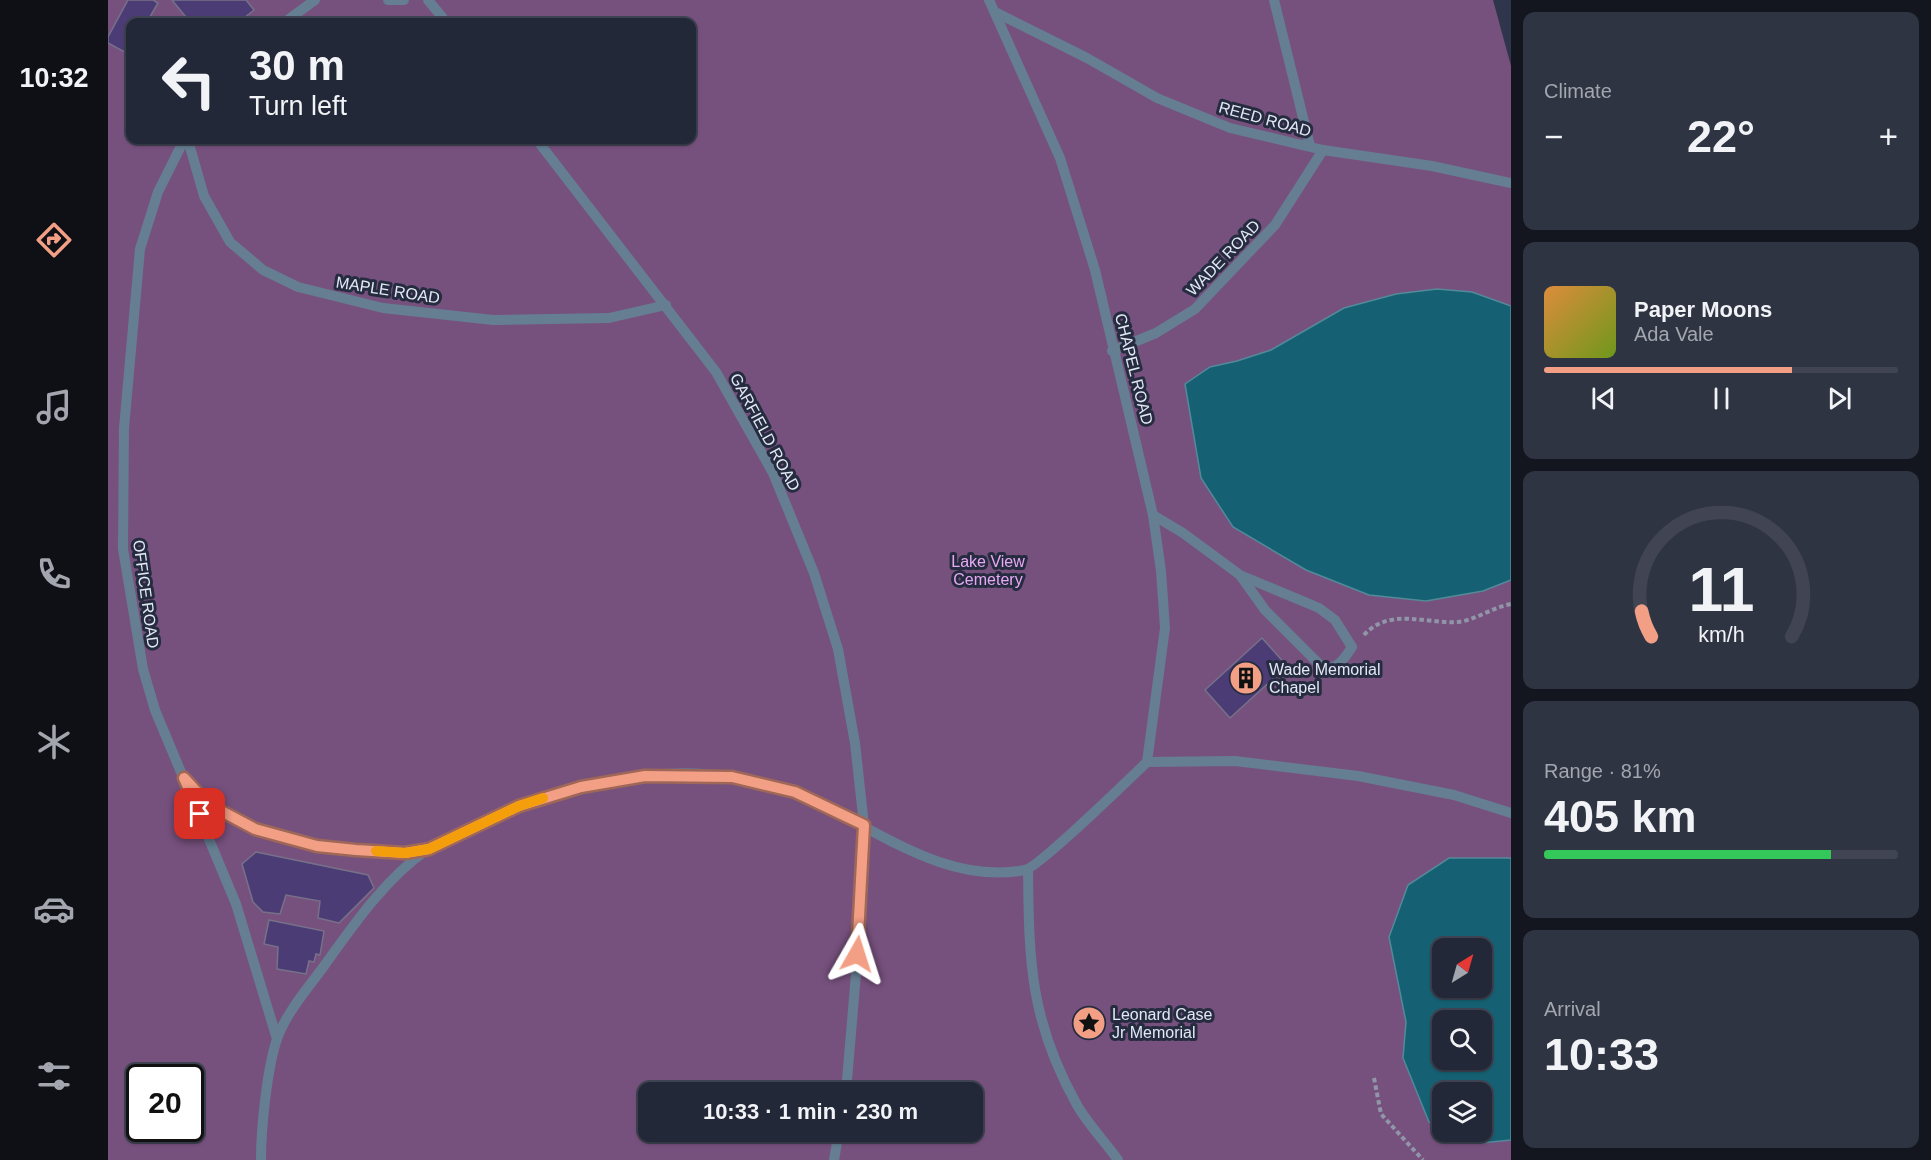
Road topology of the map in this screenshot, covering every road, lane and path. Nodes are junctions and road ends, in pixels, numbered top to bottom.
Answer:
1 (315, 0) edge
2 (388, 0) edge
3 (404, 0) edge
4 (428, 0) edge
5 (989, 0) edge
6 (1274, 0) edge
7 (997, 13) junction
8 (290, 18) edge
9 (443, 18) edge
10 (184, 144) edge
11 (187, 144) edge
12 (540, 144) edge
13 (1310, 146) junction
14 (1323, 150) junction
15 (1511, 183) edge
16 (666, 305) junction
17 (1112, 351) junction
18 (1153, 515) junction
19 (1240, 575) junction
20 (1511, 604) edge
21 (1352, 647) junction
22 (1147, 762) junction
23 (184, 778) junction
24 (1511, 813) edge
25 (864, 825) junction
26 (429, 849) junction
27 (1028, 870) junction
28 (277, 1039) junction
29 (1374, 1078) dead end
30 (847, 1082) edge
31 (837, 1142) edge
32 (261, 1160) edge
33 (834, 1160) edge
34 (1118, 1160) edge
35 (1423, 1160) edge

1 - 8 lane
2 - 3 lane
4 - 9 lane
5 - 7 lane, CHAPEL ROAD
6 - 13 lane
7 - 13 lane, REED ROAD
7 - 17 lane, CHAPEL ROAD
10 - 23 lane, OFFICE ROAD
11 - 16 lane, MAPLE ROAD
12 - 16 lane, GARFIELD ROAD
13 - 14 lane, REED ROAD
14 - 15 lane, REED ROAD
14 - 17 lane, WADE ROAD
16 - 25 lane, GARFIELD ROAD
17 - 18 lane, CHAPEL ROAD
18 - 19 lane
18 - 22 lane, CHAPEL ROAD
19 - 21 lane
19 - 21 lane
20 - 21 path
22 - 24 lane
22 - 27 lane
23 - 26 lane
23 - 28 lane, OFFICE ROAD
25 - 26 lane
25 - 27 lane
25 - 30 lane, GARFIELD ROAD
26 - 28 lane
27 - 34 lane
28 - 32 lane
29 - 35 path
31 - 33 lane

